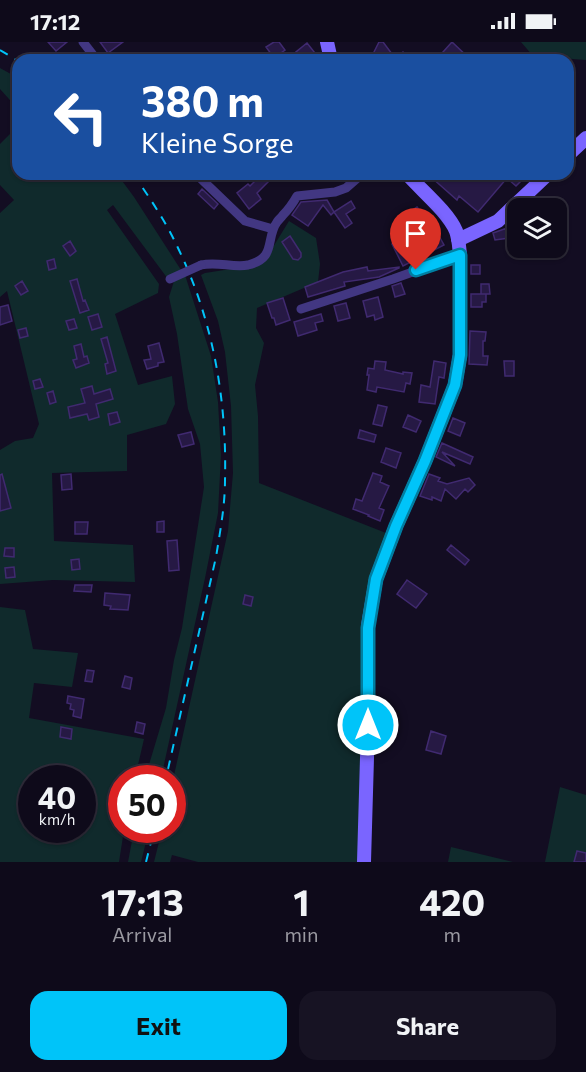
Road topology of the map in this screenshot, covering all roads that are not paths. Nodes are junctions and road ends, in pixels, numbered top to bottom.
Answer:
1 (82, 42) edge
2 (92, 54) edge
3 (586, 138) edge
4 (574, 149) edge
5 (202, 180) edge
6 (355, 180) edge
7 (419, 180) edge
8 (542, 180) edge
9 (273, 229) junction
10 (459, 240) junction
11 (460, 255) junction
12 (170, 279) dead end
13 (301, 309) dead end
14 (364, 862) edge

1 - 2 street
3 - 4 main road
5 - 9 street
6 - 9 street
7 - 10 main road
8 - 10 main road
9 - 12 street, bridge
10 - 11 main road
11 - 13 street
11 - 14 main road

